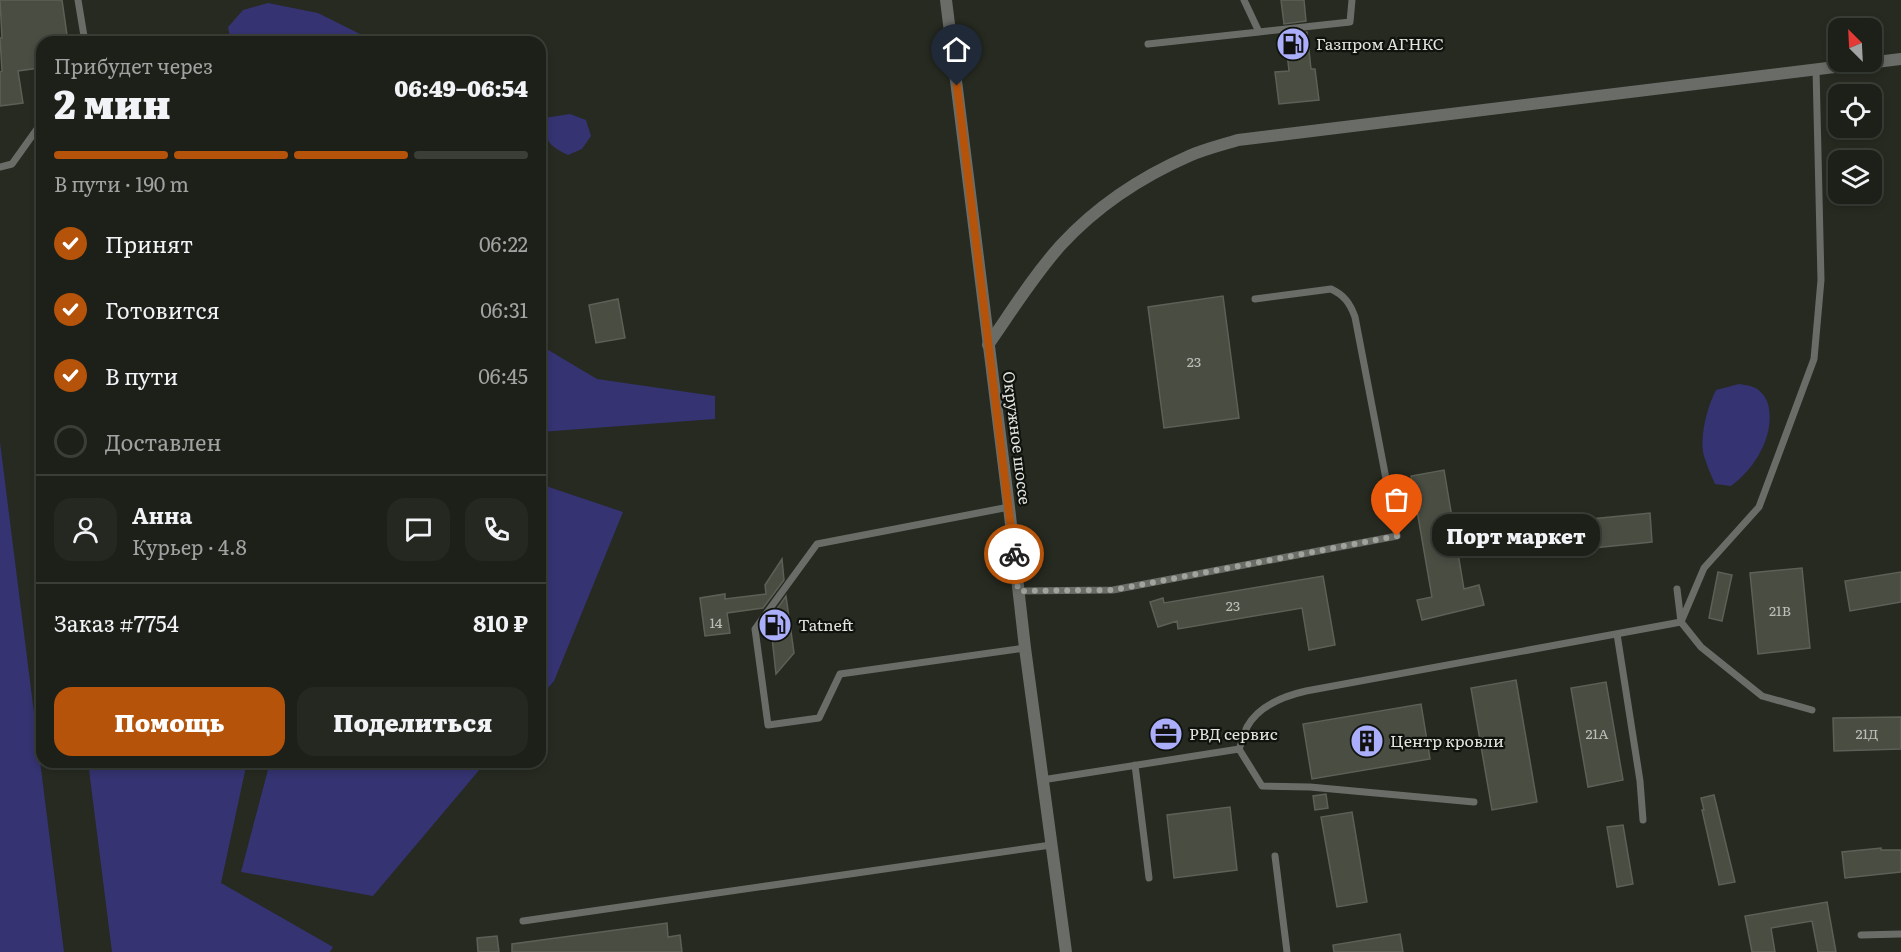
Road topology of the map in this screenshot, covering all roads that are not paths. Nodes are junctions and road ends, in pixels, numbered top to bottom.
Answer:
1 (78, 0) edge
2 (946, 0) edge
3 (1244, 0) edge
4 (1352, 0) edge
5 (1259, 32) junction
6 (84, 36) edge
7 (1148, 44) dead end
8 (1901, 59) edge
9 (1816, 69) junction
10 (36, 130) edge
11 (0, 167) edge
12 (1255, 299) dead end
13 (988, 345) junction
14 (1010, 507) junction
15 (1677, 589) dead end
16 (1018, 591) junction
17 (1680, 622) junction
18 (1617, 634) junction
19 (1025, 648) junction
20 (1812, 710) dead end
21 (1239, 749) junction
22 (1135, 765) junction
23 (1042, 780) junction
24 (1474, 802) dead end
25 (1643, 820) dead end
26 (1052, 844) junction
27 (1275, 856) dead end
28 (1149, 878) dead end
29 (522, 921) dead end
30 (1901, 934) edge
31 (1861, 935) dead end
32 (1066, 952) edge
33 (1287, 952) edge

1 - 6 lane
2 - 13 street, Окружное шоссе
3 - 5 lane
4 - 5 lane
5 - 7 lane
8 - 9 street
9 - 13 street
9 - 17 lane
10 - 11 lane
12 - 16 lane
13 - 14 street, Окружное шоссе
14 - 16 street, Окружное шоссе
14 - 19 lane
15 - 17 lane
16 - 19 street, Окружное шоссе
17 - 18 lane
17 - 20 lane
18 - 21 lane
18 - 25 lane
19 - 23 street, Окружное шоссе
21 - 22 lane
21 - 24 lane
22 - 23 lane
22 - 28 lane
23 - 26 street, Окружное шоссе
26 - 29 lane
26 - 32 street, Окружное шоссе
27 - 33 lane
30 - 31 lane

